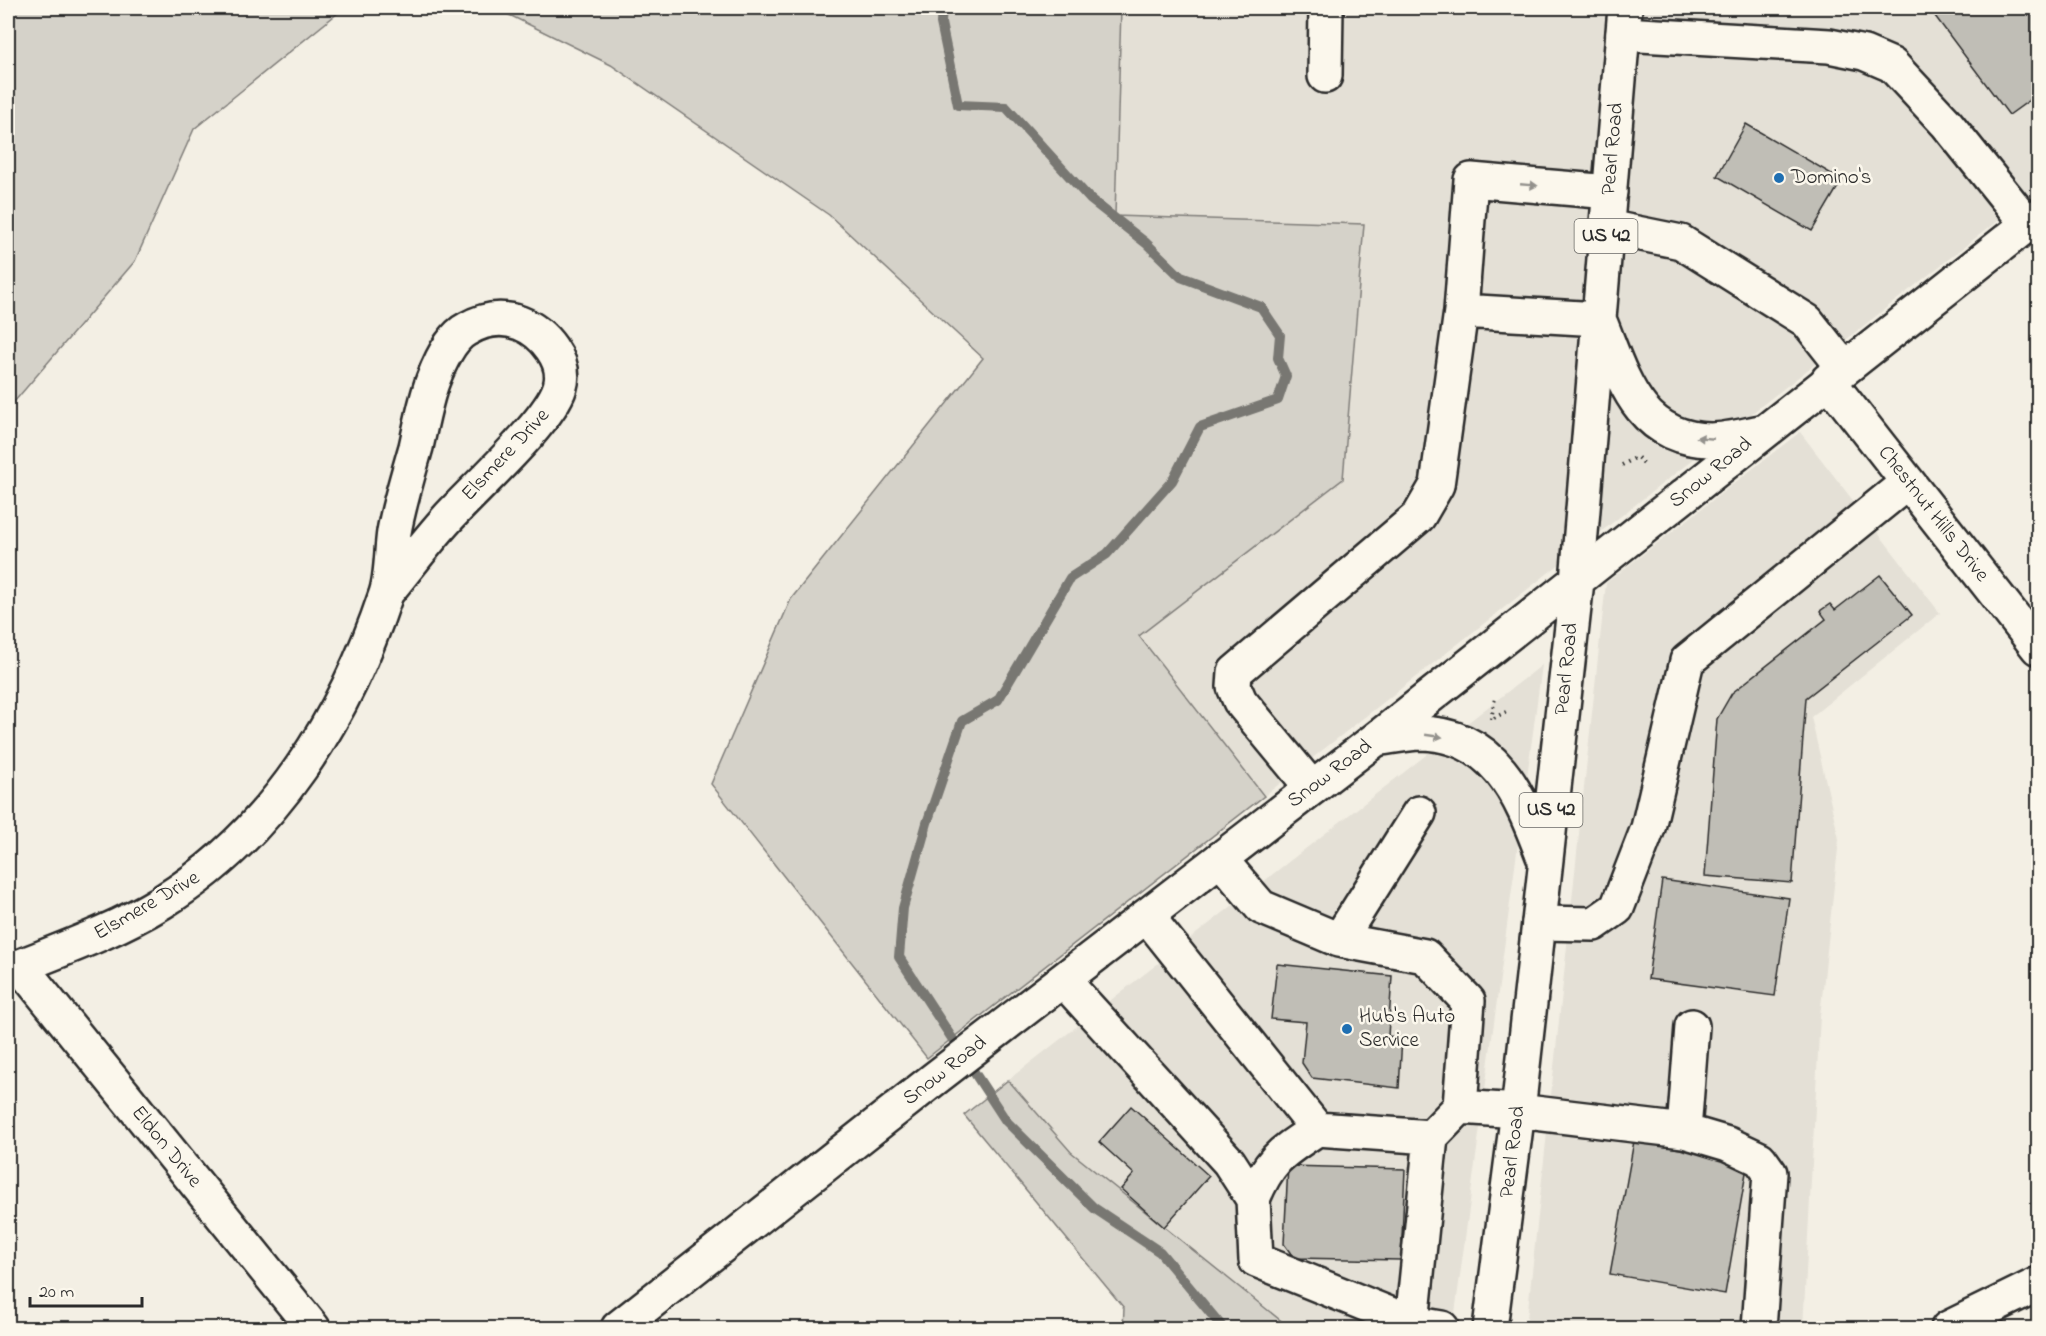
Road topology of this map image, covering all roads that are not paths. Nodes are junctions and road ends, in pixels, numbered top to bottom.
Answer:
1 (1326, 8) edge
2 (1624, 21) edge
3 (1324, 76) dead end
4 (1610, 192) junction
5 (2033, 220) edge
6 (1607, 228) junction
7 (1461, 311) junction
8 (1599, 319) junction
9 (1836, 374) junction
10 (1763, 432) junction
11 (1908, 482) junction
12 (1577, 581) junction
13 (387, 592) junction
14 (2038, 648) edge
15 (1376, 739) junction
16 (1312, 788) junction
17 (1419, 813) dead end
18 (1220, 859) junction
19 (1545, 861) junction
20 (1147, 916) junction
21 (1539, 923) junction
22 (1339, 940) junction
23 (14, 968) edge
24 (1064, 981) junction
25 (1692, 1026) dead end
26 (1460, 1107) junction
27 (1518, 1111) junction
28 (1317, 1129) junction
29 (1684, 1131) junction
30 (1431, 1137) junction
31 (1253, 1198) junction
32 (2038, 1284) edge
33 (1427, 1326) edge
34 (313, 1329) edge
35 (618, 1329) edge
36 (1490, 1329) edge
37 (1759, 1329) edge
38 (1948, 1329) edge

1 - 3 main road
2 - 4 main road, Pearl Road / US 42
2 - 5 main road
4 - 6 main road, Pearl Road / US 42
7 -> 4 main road
5 - 9 main road, Snow Road
6 - 8 main road, Pearl Road / US 42
6 - 9 main road, Chestnut Hills Drive
7 - 8 main road
7 - 16 main road
10 -> 8 main road
8 - 12 main road, Pearl Road / US 42
9 - 10 main road, Snow Road
9 - 11 main road, Chestnut Hills Drive
10 - 12 main road, Snow Road
11 - 14 main road, Chestnut Hills Drive
11 - 21 main road
12 - 15 main road, Snow Road
12 - 19 main road, Pearl Road / US 42
13 - 13 main road, Elsmere Drive
13 - 23 main road, Elsmere Drive
15 - 16 main road, Snow Road
15 -> 19 main road
16 - 18 main road, Snow Road
17 - 22 main road
18 - 20 main road, Snow Road
18 - 22 main road
19 - 21 main road, Pearl Road / US 42
20 - 24 main road, Snow Road
20 - 28 main road
21 - 27 main road, Pearl Road / US 42
22 - 26 main road
23 - 34 main road, Eldon Drive
24 - 31 main road
24 - 35 main road, Snow Road
25 - 29 main road
26 - 27 main road
26 - 30 main road
27 - 29 main road
27 - 36 main road, Pearl Road / US 42
28 - 30 main road
28 - 31 main road
29 - 37 main road
30 - 33 main road
31 - 33 main road
32 - 38 main road

